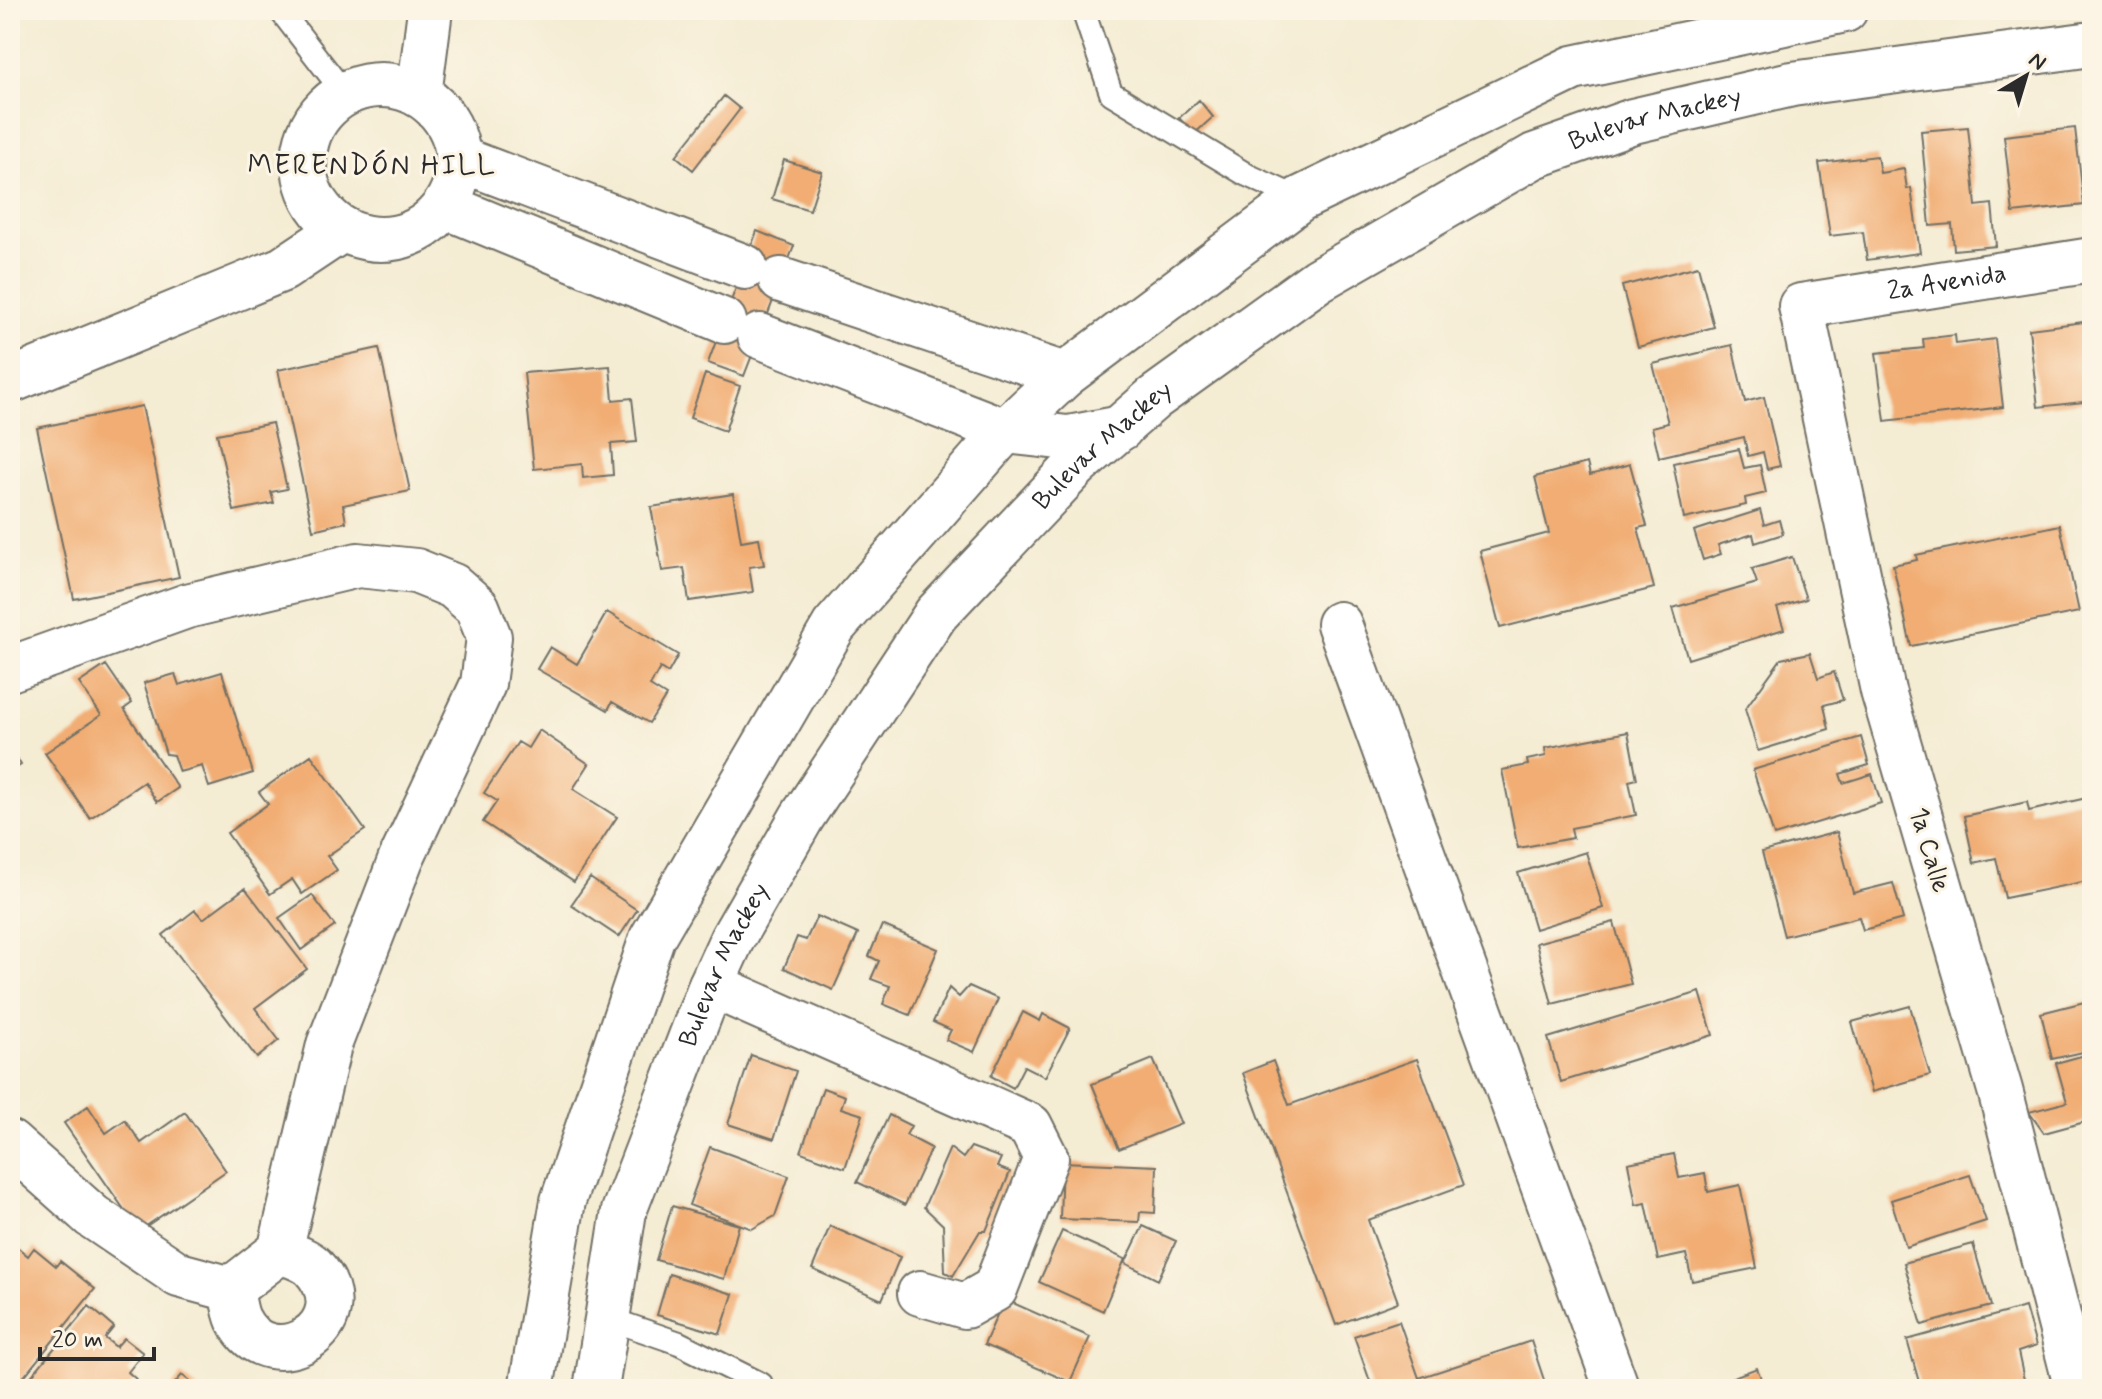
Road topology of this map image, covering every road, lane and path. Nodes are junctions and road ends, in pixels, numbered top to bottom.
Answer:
1 (280, 10) edge
2 (430, 10) edge
3 (1083, 10) edge
4 (1845, 10) edge
5 (2092, 44) edge
6 (345, 94) junction
7 (419, 95) junction
8 (457, 158) junction
9 (1300, 199) junction
10 (445, 206) junction
11 (343, 229) junction
12 (2092, 260) edge
13 (1801, 306) joint
14 (1065, 375) junction
15 (10, 381) edge
16 (1005, 431) junction
17 (1095, 443) junction
18 (1339, 624) dead end
19 (10, 669) edge
20 (711, 985) junction
21 (10, 1143) edge
22 (280, 1251) junction
23 (231, 1289) junction
24 (920, 1293) dead end
25 (607, 1318) junction
26 (531, 1389) edge
27 (596, 1389) edge
28 (762, 1389) edge
29 (1617, 1389) edge
30 (2077, 1389) edge

1 - 6 lane
2 - 7 street
3 - 9 lane
4 - 9 street
5 - 17 street, Bulevar Mackey
6 - 7 street
6 - 11 street
7 - 8 street
8 - 10 street
8 - 14 street
9 - 14 street
10 - 11 street
10 - 16 street
11 - 15 street
12 - 13 street, 2a Avenida
13 - 30 street, 1a Calle
14 - 16 street
14 - 17 street
16 - 17 street
16 - 26 street
17 - 20 street, Bulevar Mackey
18 - 29 street
19 - 22 street
20 - 24 street
20 - 25 street, Bulevar Mackey
21 - 23 street
22 - 23 street
22 - 23 street
25 - 27 street, Bulevar Mackey
25 - 28 lane

